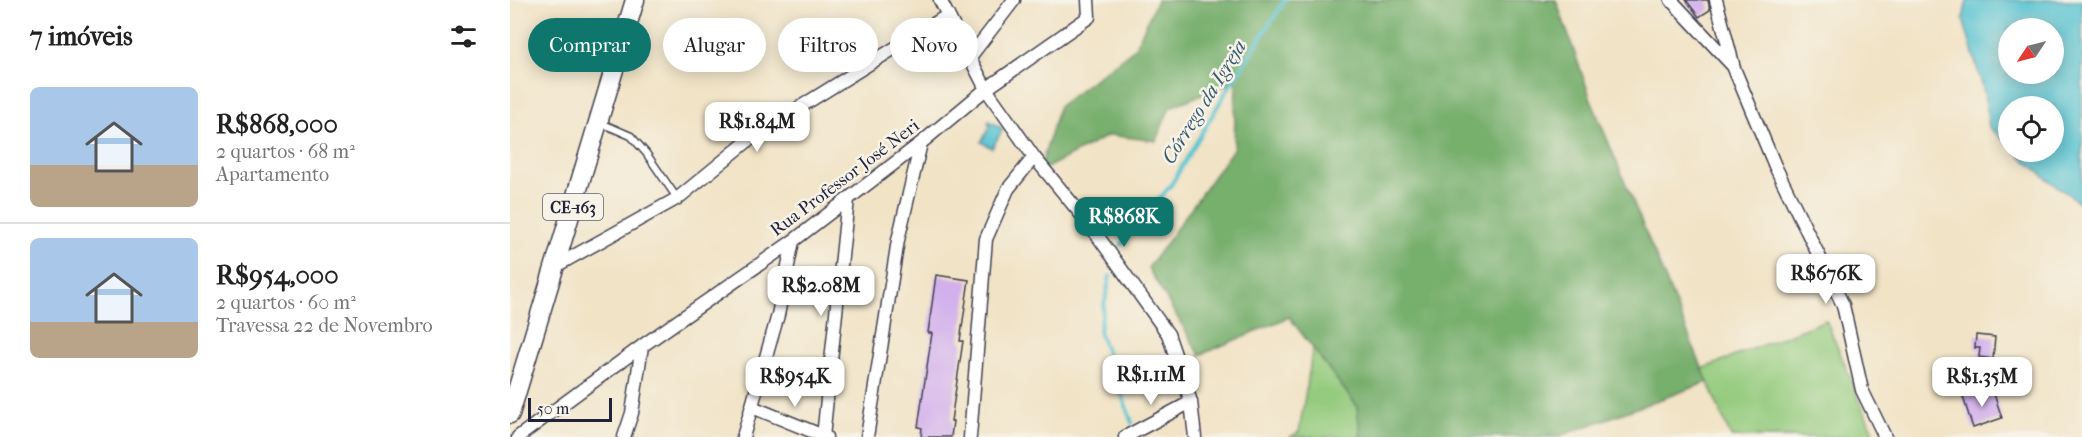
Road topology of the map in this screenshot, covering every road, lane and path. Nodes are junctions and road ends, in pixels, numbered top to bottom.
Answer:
1 (635, 0) edge
2 (940, 0) edge
3 (1014, 0) edge
4 (1088, 0) edge
5 (1671, 0) edge
6 (1716, 0) edge
7 (948, 15) junction
8 (950, 18) edge
9 (978, 47) edge
10 (1733, 66) junction
11 (978, 72) edge
12 (986, 89) junction
13 (599, 122) junction
14 (921, 143) junction
15 (1034, 156) junction
16 (678, 198) junction
17 (848, 200) junction
18 (793, 242) junction
19 (554, 267) junction
20 (642, 346) junction
21 (1191, 402) junction
22 (752, 407) junction
23 (510, 414) edge
24 (518, 437) edge
25 (624, 437) edge
26 (743, 437) edge
27 (824, 437) edge
28 (867, 437) edge
29 (970, 437) edge
30 (1125, 437) edge
31 (1196, 437) edge
32 (1885, 437) edge

1 - 13 main road, CE-163
2 - 7 street
3 - 9 street
4 - 12 street, Rua Professor José Neri
5 - 10 street
6 - 10 street
7 - 8 street
7 - 16 street
10 - 32 street
11 - 12 street
12 - 14 street, Rua Professor José Neri
12 - 15 street
13 - 16 lane
13 - 19 main road, CE-163
14 - 17 street, Rua Professor José Neri
14 - 28 street
15 - 21 street
15 - 29 street
16 - 19 street
17 - 18 street, Rua Professor José Neri
17 - 27 street
18 - 20 street, Rua Professor José Neri
18 - 22 street
19 - 23 main road, CE-163
20 - 24 street, Rua Professor José Neri
20 - 25 street
21 - 30 street
21 - 31 street
22 - 26 street
22 - 27 street

